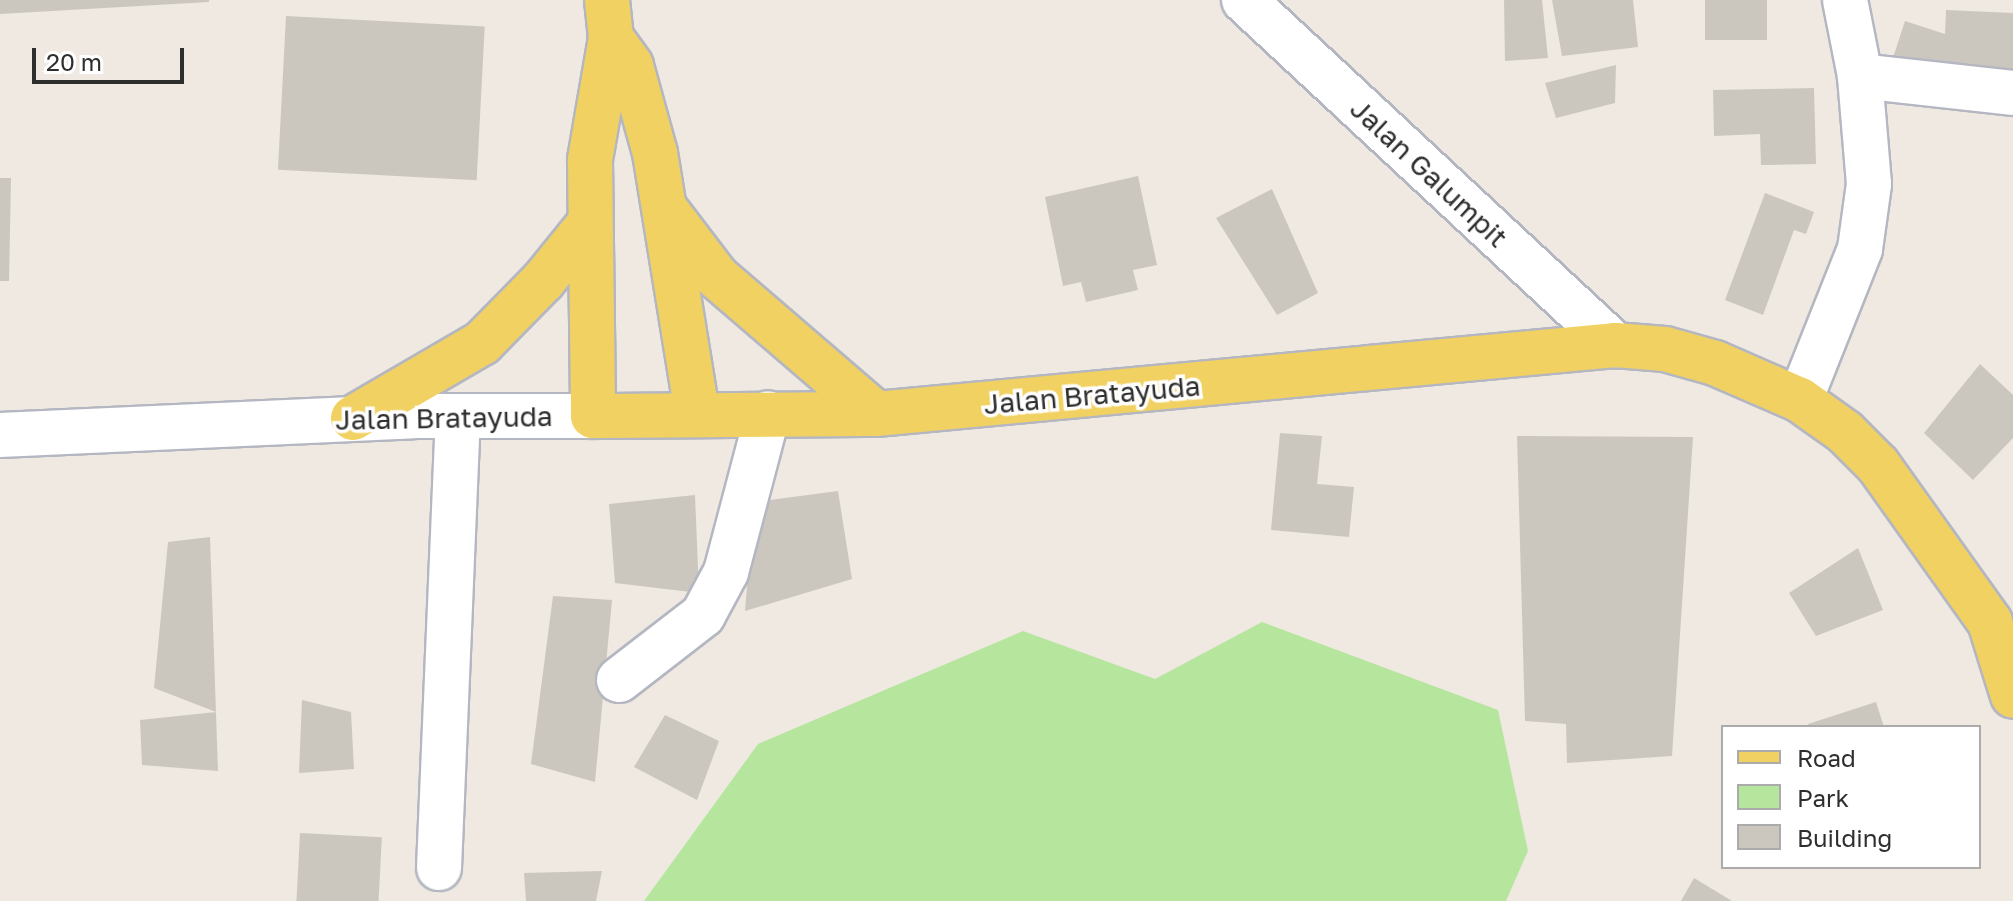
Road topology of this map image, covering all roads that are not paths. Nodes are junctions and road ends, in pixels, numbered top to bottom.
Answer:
1 (1244, 0) edge
2 (1845, 0) edge
3 (609, 19) edge
4 (1860, 76) junction
5 (2013, 93) edge
6 (664, 208) junction
7 (590, 223) junction
8 (1615, 345) junction
9 (1800, 400) junction
10 (697, 413) junction
11 (768, 413) junction
12 (876, 414) junction
13 (593, 416) junction
14 (458, 417) junction
15 (353, 418) junction
16 (0, 435) edge
17 (2002, 618) edge
18 (619, 680) dead end
19 (2013, 696) edge
20 (439, 868) dead end

1 - 8 street, Jalan Galumpit
2 - 4 street
3 - 6 main road
3 - 7 main road
4 - 5 street
4 - 9 street
6 - 10 main road
6 - 12 main road
7 - 13 main road
7 - 15 main road
8 - 9 main road, Jalan Bratayuda
8 - 12 main road, Jalan Bratayuda
9 - 17 main road, Jalan Bratayuda
10 - 11 main road, Jalan Bratayuda
10 - 13 main road, Jalan Bratayuda
11 - 12 main road, Jalan Bratayuda
11 - 18 street
13 - 14 street, Jalan Bratayuda
14 - 15 street, Jalan Bratayuda
14 - 20 street
15 - 16 street, Jalan Bratayuda
17 - 19 main road, Jalan Bratayuda

